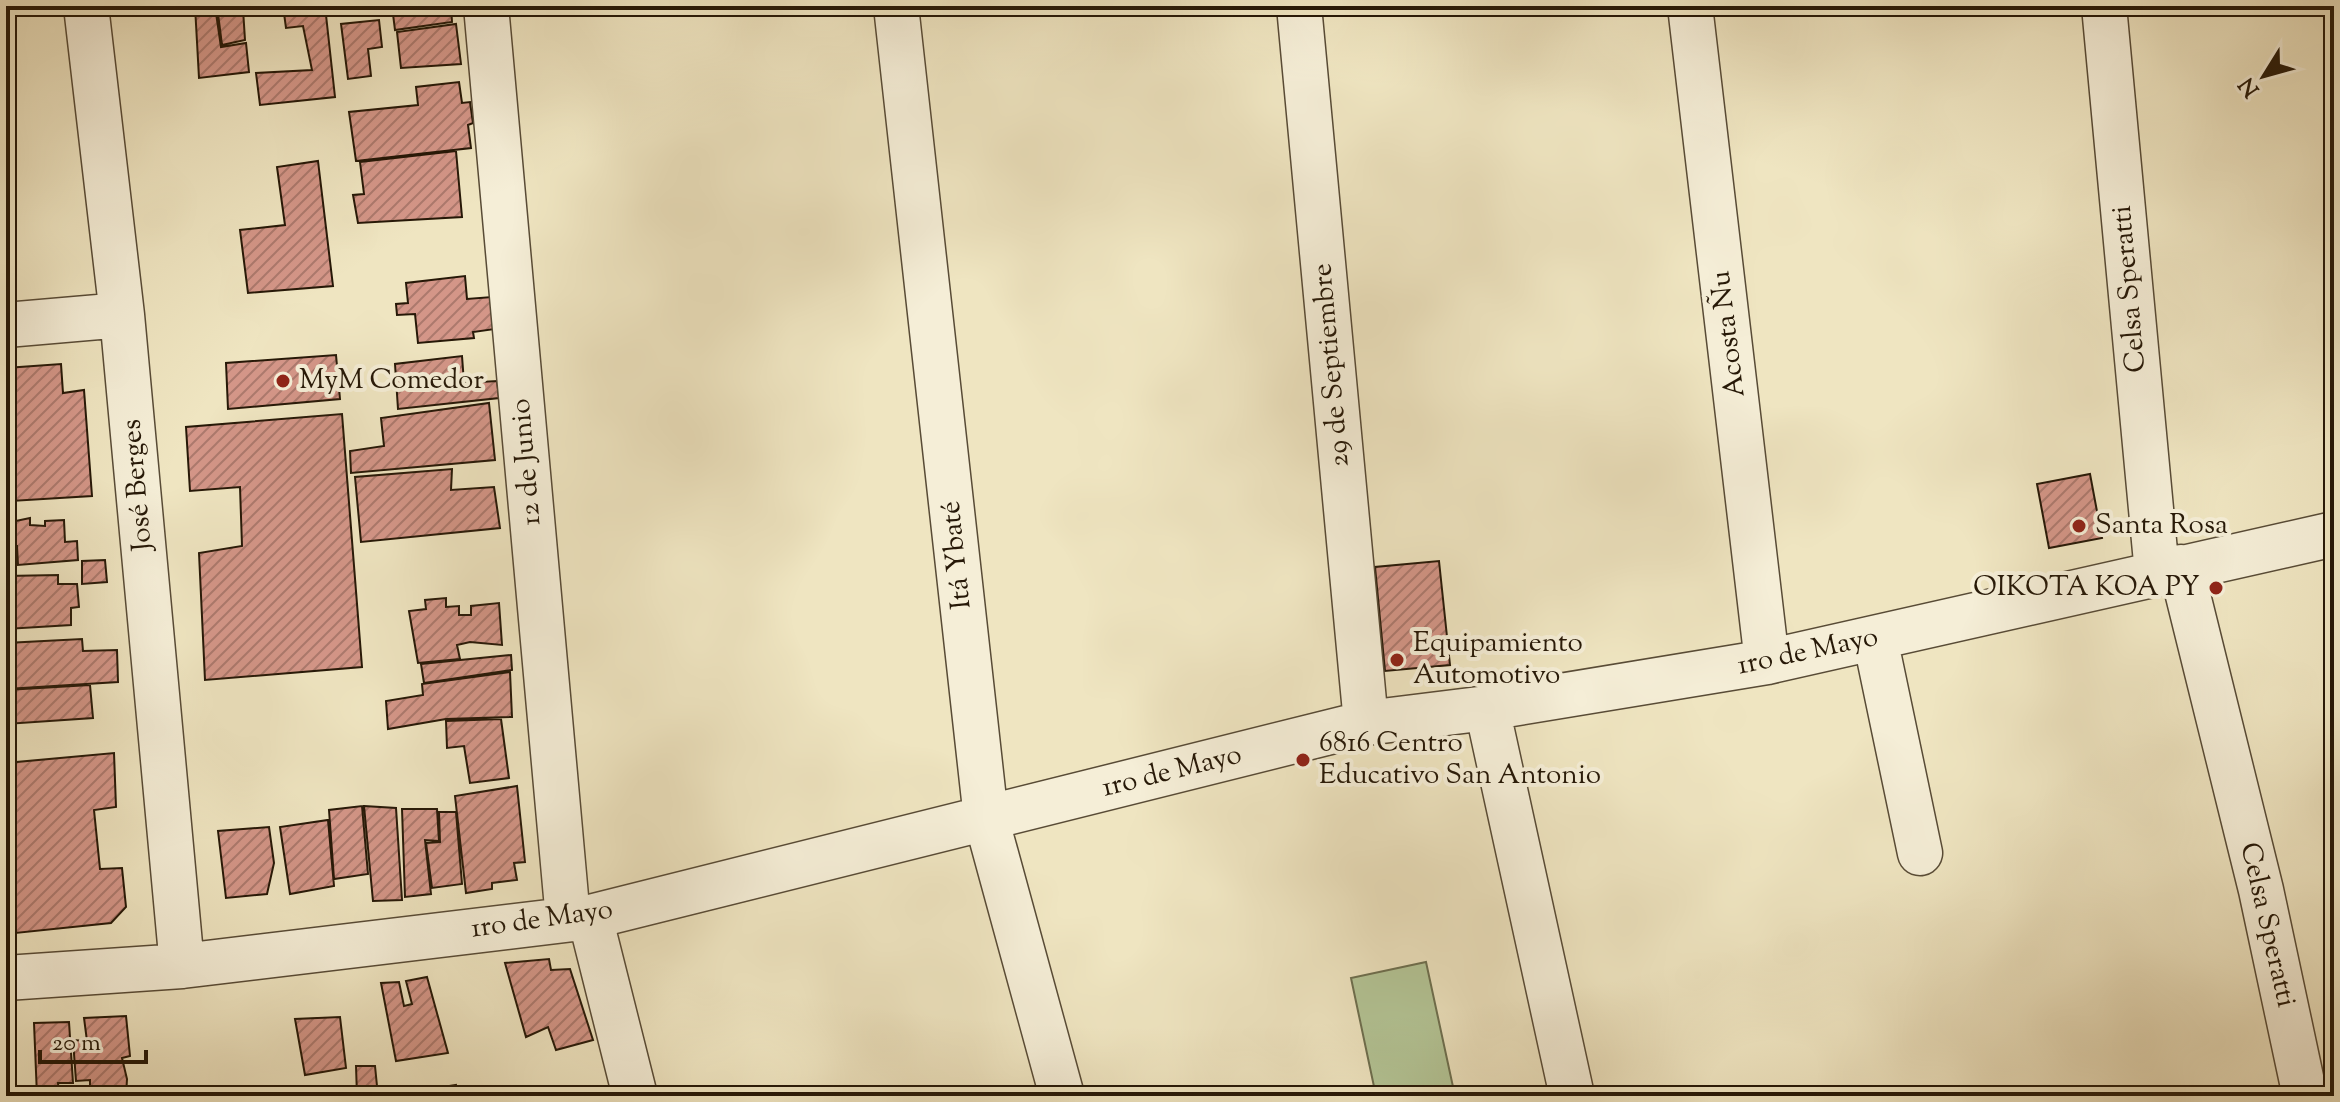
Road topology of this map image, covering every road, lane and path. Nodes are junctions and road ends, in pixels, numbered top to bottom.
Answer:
1 (86, 6) edge
2 (486, 6) edge
3 (896, 6) edge
4 (1299, 6) edge
5 (1690, 6) edge
6 (2104, 6) edge
7 (122, 315) junction
8 (6, 325) edge
9 (2334, 534) edge
10 (2169, 570) junction
11 (1875, 638) junction
12 (1767, 662) junction
13 (1487, 708) junction
14 (1366, 723) junction
15 (986, 818) junction
16 (1920, 853) dead end
17 (579, 918) junction
18 (182, 966) junction
19 (6, 978) edge
20 (635, 1096) edge
21 (1062, 1096) edge
22 (1572, 1096) edge
23 (2305, 1096) edge

1 - 7 street, José Berges
2 - 17 street, 12 de Junio
3 - 15 street, Itá Ybaté
4 - 14 street, 29 de Septiembre
5 - 12 street, Acosta Ñu
6 - 10 street, Celsa Speratti
7 - 8 street
7 - 18 street, José Berges
9 - 10 street, 1ro de Mayo
10 - 11 street, 1ro de Mayo
10 - 23 street, Celsa Speratti
11 - 12 street, 1ro de Mayo
11 - 16 street
12 - 13 street, 1ro de Mayo
13 - 14 street, 1ro de Mayo
13 - 22 street
14 - 15 street, 1ro de Mayo
15 - 17 street, 1ro de Mayo
15 - 21 street, Itá Ybaté
17 - 18 street, 1ro de Mayo
17 - 20 street, 12 de Junio
18 - 19 street, 1ro de Mayo

